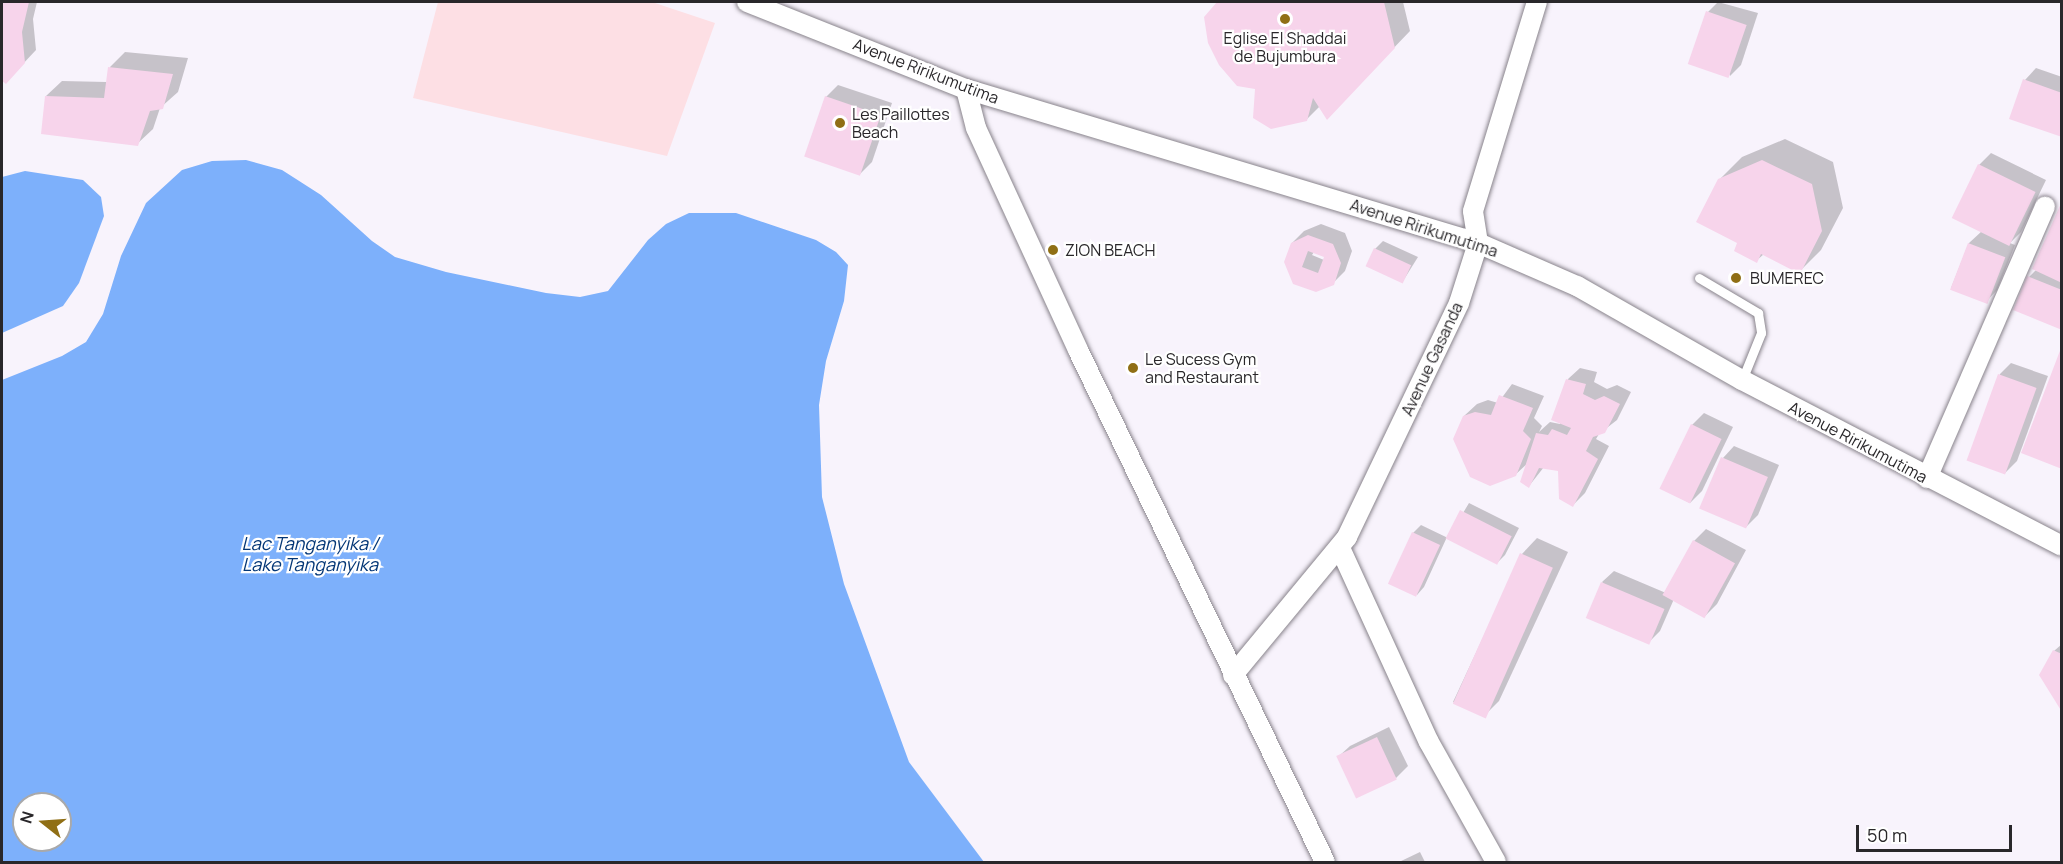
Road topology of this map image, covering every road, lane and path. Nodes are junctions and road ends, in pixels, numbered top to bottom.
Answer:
1 (747, 2) edge
2 (1537, 2) edge
3 (966, 89) junction
4 (2045, 206) dead end
5 (1478, 243) junction
6 (1699, 278) dead end
7 (1742, 380) junction
8 (1927, 478) junction
9 (2061, 546) edge
10 (1340, 548) junction
11 (1233, 675) junction
12 (1326, 862) edge
13 (1496, 862) edge

1 - 3 street, Avenue Ririkumutima
2 - 5 street, Avenue Gasanda
3 - 5 street, Avenue Ririkumutima
3 - 11 street
4 - 8 street
5 - 7 street, Avenue Ririkumutima
5 - 10 street, Avenue Gasanda
6 - 7 lane
7 - 8 street, Avenue Ririkumutima
8 - 9 street, Avenue Ririkumutima
10 - 11 street, Avenue Gasanda
10 - 13 street
11 - 12 street

